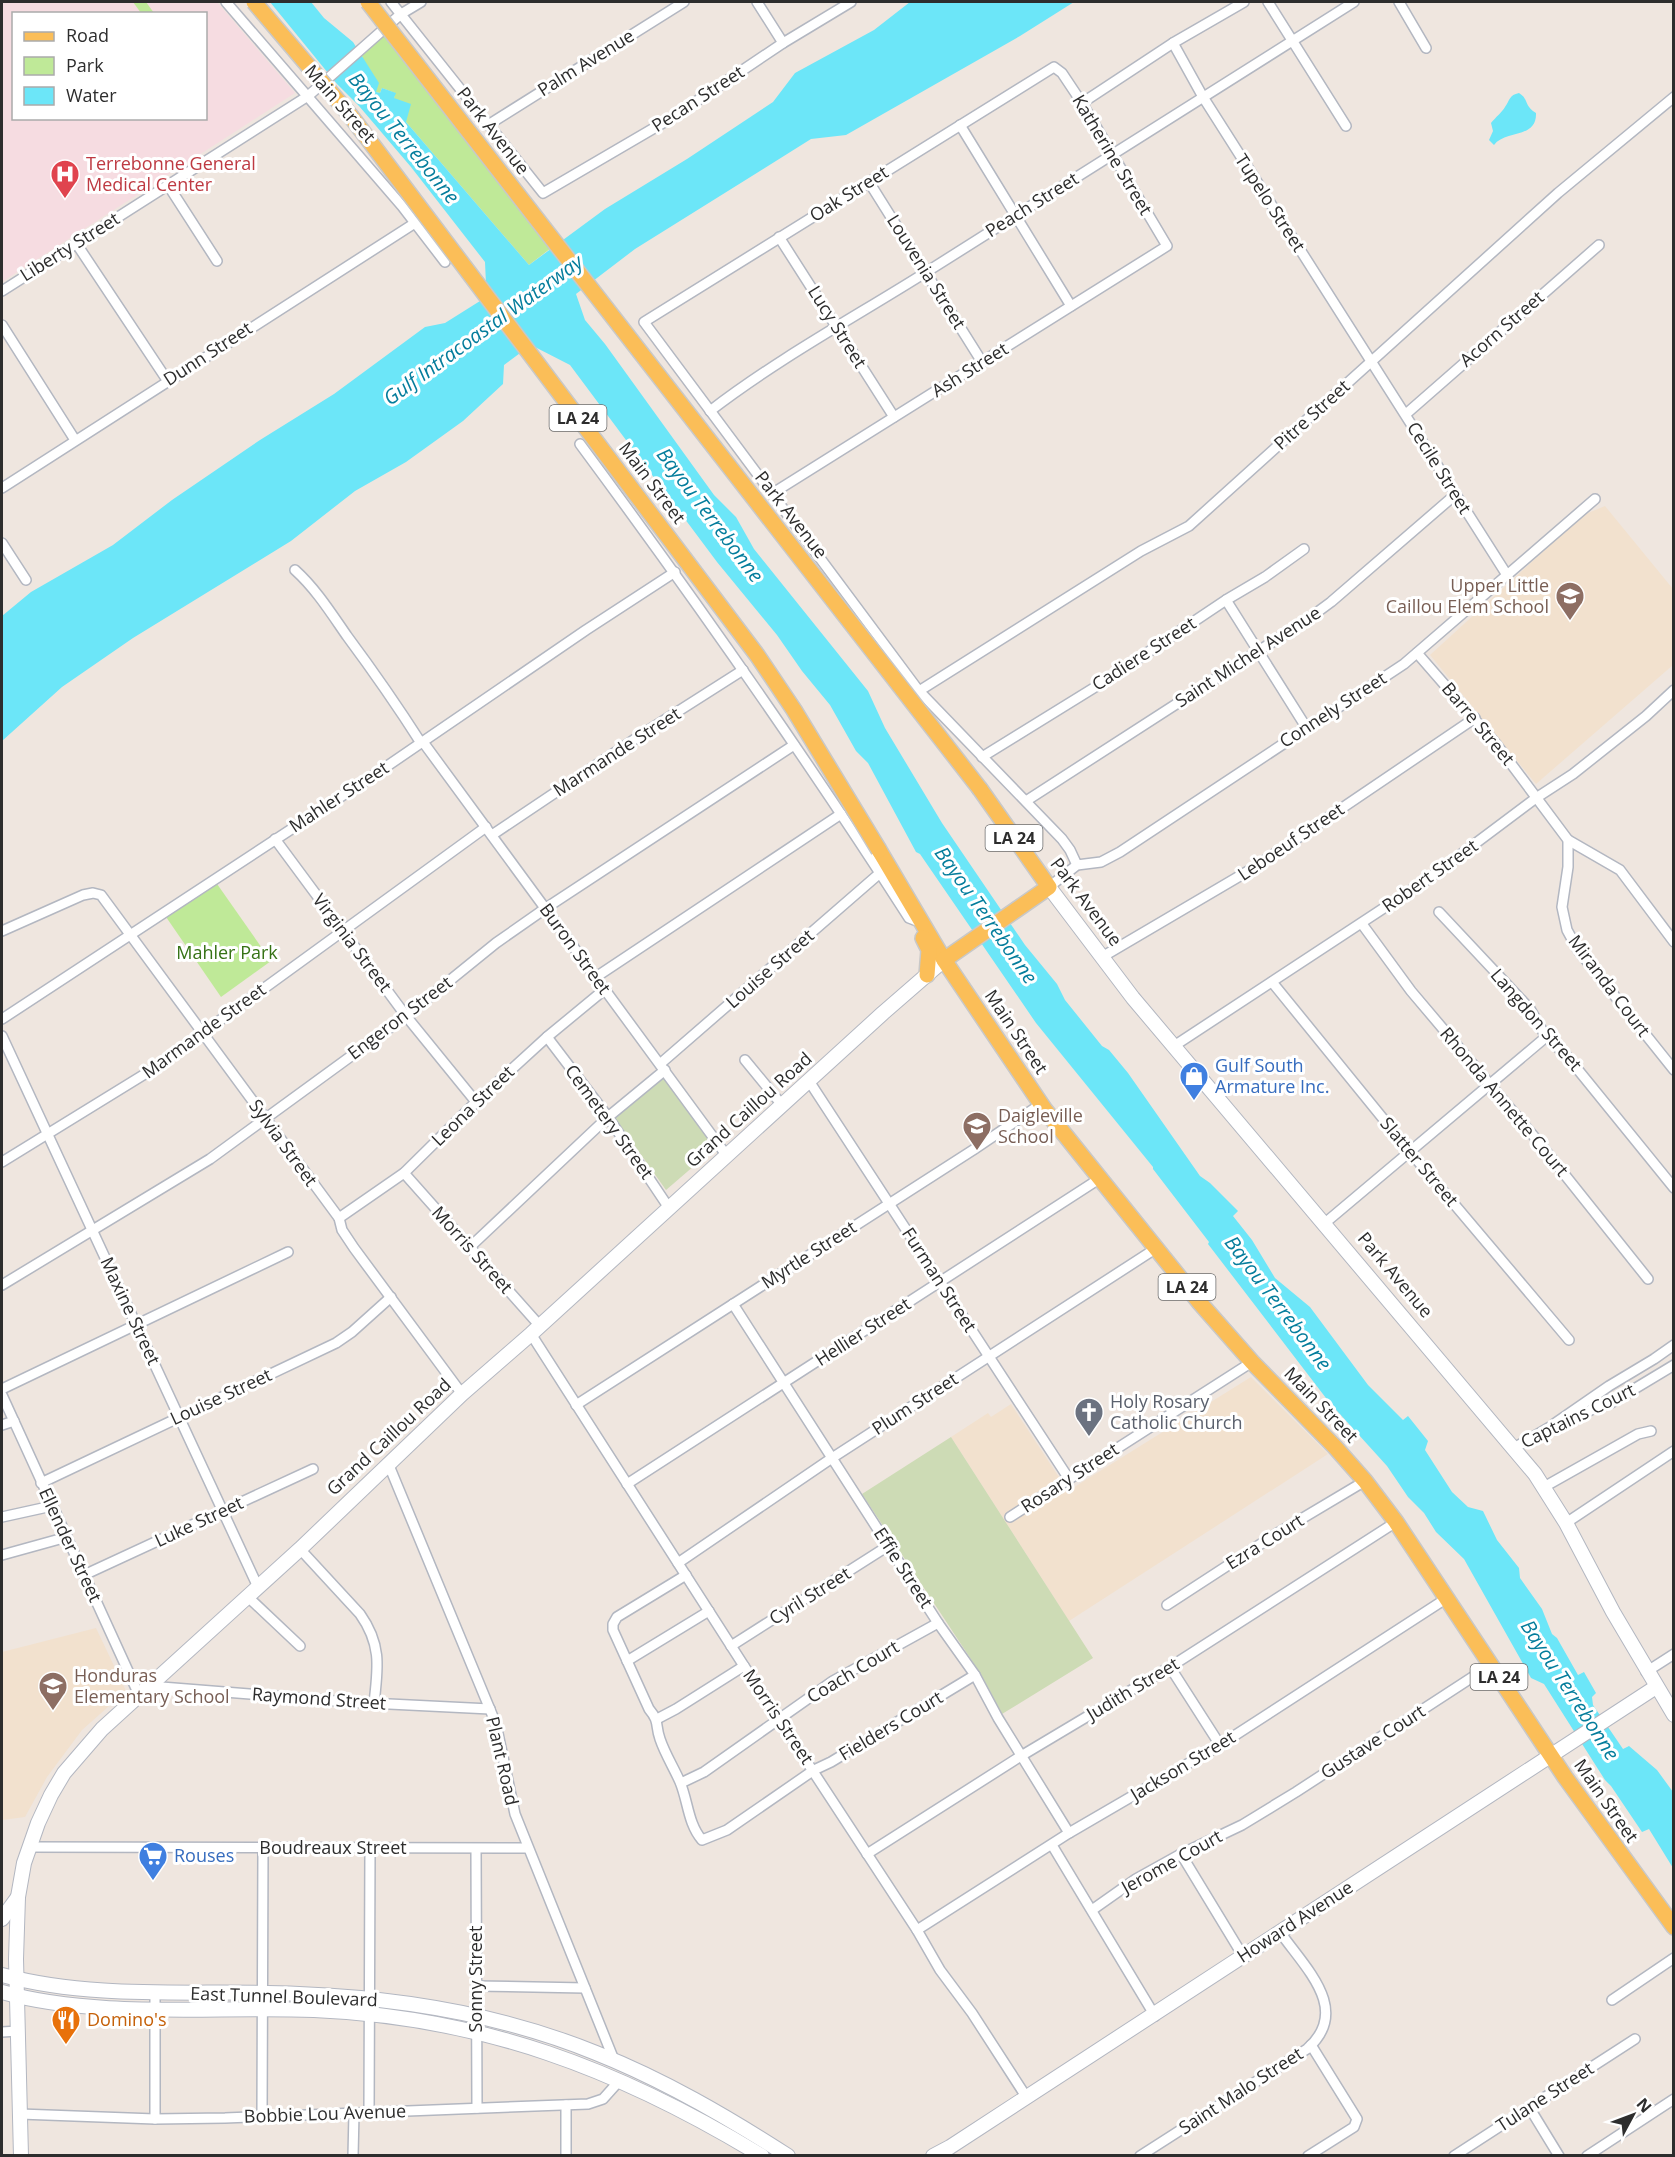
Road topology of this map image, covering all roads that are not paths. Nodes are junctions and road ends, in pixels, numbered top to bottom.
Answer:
1 (226, 2) edge
2 (254, 2) edge
3 (368, 2) edge
4 (391, 2) edge
5 (421, 2) edge
6 (684, 2) edge
7 (757, 2) edge
8 (851, 2) edge
9 (1244, 2) edge
10 (1268, 2) edge
11 (1354, 2) edge
12 (1399, 2) edge
13 (401, 14) junction
14 (1293, 40) junction
15 (783, 43) junction
16 (1173, 43) junction
17 (1426, 48) dead end
18 (1054, 67) joint
19 (308, 96) junction
20 (1203, 97) junction
21 (1674, 97) edge
22 (1082, 103) junction
23 (488, 125) junction
24 (960, 125) junction
25 (1346, 126) dead end
26 (1113, 153) junction
27 (869, 182) junction
28 (168, 185) junction
29 (1016, 215) junction
30 (416, 223) junction
31 (779, 237) junction
32 (76, 243) junction
33 (1599, 245) dead end
34 (1167, 246) joint
35 (217, 261) dead end
36 (445, 262) dead end
37 (927, 272) junction
38 (2, 291) edge
39 (1071, 306) junction
40 (644, 322) joint
41 (2, 325) edge
42 (836, 326) junction
43 (1371, 360) junction
44 (982, 362) junction
45 (167, 380) junction
46 (710, 411) junction
47 (1406, 414) junction
48 (894, 417) junction
49 (75, 440) junction
50 (580, 444) dead end
51 (2, 488) edge
52 (773, 493) junction
53 (1456, 494) junction
54 (1595, 499) dead end
55 (2, 543) edge
56 (1304, 549) dead end
57 (295, 570) dead end
58 (675, 572) junction
59 (1507, 575) junction
60 (26, 580) dead end
61 (1226, 600) junction
62 (1259, 651) junction
63 (1417, 652) junction
64 (743, 670) junction
65 (1674, 690) edge
66 (919, 692) junction
67 (1475, 718) junction
68 (1306, 727) junction
69 (422, 742) junction
70 (794, 745) junction
71 (982, 757) junction
72 (1536, 798) junction
73 (1026, 801) junction
74 (841, 814) junction
75 (489, 831) junction
76 (275, 839) junction
77 (1568, 840) junction
78 (1077, 865) junction
79 (880, 873) junction
80 (1049, 887) junction
81 (546, 908) junction
82 (1439, 912) dead end
83 (1362, 924) junction
84 (923, 925) junction
85 (343, 930) junction
86 (2, 931) edge
87 (130, 934) junction
88 (1674, 942) edge
89 (1102, 957) junction
90 (944, 960) junction
91 (927, 975) junction
92 (596, 977) junction
93 (1272, 982) junction
94 (604, 990) junction
95 (406, 1016) junction
96 (2, 1019) edge
97 (202, 1033) junction
98 (2, 1036) edge
99 (1546, 1037) junction
100 (547, 1038) junction
101 (1174, 1046) junction
102 (745, 1059) dead end
103 (662, 1067) junction
104 (1674, 1070) edge
105 (809, 1081) junction
106 (1490, 1084) junction
107 (476, 1102) junction
108 (1041, 1104) junction
109 (782, 1106) junction
110 (608, 1117) junction
111 (266, 1119) junction
112 (47, 1134) junction
113 (1411, 1152) junction
114 (727, 1156) junction
115 (2, 1162) edge
116 (404, 1173) junction
117 (1099, 1179) junction
118 (1674, 1188) edge
119 (890, 1204) junction
120 (669, 1208) junction
121 (339, 1218) junction
122 (1325, 1223) junction
123 (92, 1231) junction
124 (470, 1247) junction
125 (1155, 1249) junction
126 (288, 1252) dead end
127 (1648, 1279) dead end
128 (940, 1282) junction
129 (2, 1285) edge
130 (391, 1297) junction
131 (733, 1304) junction
132 (136, 1326) junction
133 (535, 1330) junction
134 (1569, 1340) dead end
135 (1674, 1345) edge
136 (990, 1357) junction
137 (1252, 1362) junction
138 (1674, 1365) edge
139 (784, 1383) junction
140 (2, 1389) edge
141 (462, 1394) junction
142 (2, 1395) edge
143 (576, 1405) junction
144 (179, 1417) junction
145 (14, 1421) junction
146 (2, 1425) edge
147 (1550, 1427) junction
148 (1651, 1431) dead end
149 (1514, 1448) junction
150 (1674, 1451) edge
151 (832, 1458) junction
152 (388, 1463) junction
153 (313, 1469) dead end
154 (1069, 1479) junction
155 (1365, 1481) junction
156 (41, 1482) junction
157 (627, 1484) junction
158 (1544, 1487) junction
159 (52, 1506) junction
160 (223, 1511) junction
161 (2, 1517) edge
162 (1010, 1517) dead end
163 (1396, 1522) junction
164 (1566, 1523) junction
165 (67, 1537) junction
166 (888, 1546) junction
167 (300, 1549) junction
168 (2, 1555) edge
169 (678, 1563) junction
170 (84, 1575) junction
171 (686, 1575) junction
172 (253, 1592) junction
173 (1447, 1598) junction
174 (1167, 1605) dead end
175 (709, 1611) junction
176 (938, 1623) junction
177 (300, 1646) dead end
178 (731, 1646) junction
179 (1674, 1654) edge
180 (627, 1661) junction
181 (1491, 1665) junction
182 (744, 1666) junction
183 (1170, 1667) junction
184 (1646, 1671) junction
185 (975, 1675) junction
186 (1656, 1687) junction
187 (144, 1691) junction
188 (374, 1703) junction
189 (490, 1709) junction
190 (1674, 1715) edge
191 (779, 1718) junction
192 (657, 1719) junction
193 (1220, 1745) junction
194 (1021, 1756) junction
195 (1551, 1757) junction
196 (813, 1770) junction
197 (681, 1783) junction
198 (1255, 1817) joint
199 (1069, 1833) junction
200 (1052, 1845) junction
201 (30, 1847) junction
202 (263, 1848) junction
203 (370, 1848) junction
204 (528, 1848) junction
205 (476, 1849) junction
206 (867, 1854) junction
207 (1181, 1854) junction
208 (18, 1898) junction
209 (1092, 1910) junction
210 (2, 1919) edge
211 (1674, 1927) edge
212 (917, 1930) junction
213 (1280, 1932) junction
214 (1243, 1956) junction
215 (1674, 1958) edge
216 (2, 1975) edge
217 (17, 1979) junction
218 (476, 1986) junction
219 (585, 1988) junction
220 (2, 1992) edge
221 (155, 1992) junction
222 (262, 1993) junction
223 (18, 1996) junction
224 (368, 1999) junction
225 (1612, 2000) dead end
226 (156, 2008) junction
227 (263, 2010) junction
228 (369, 2014) junction
229 (476, 2016) junction
230 (1155, 2016) junction
231 (18, 2031) junction
232 (2, 2032) edge
233 (475, 2032) junction
234 (1635, 2039) dead end
235 (1311, 2045) junction
236 (614, 2060) junction
237 (620, 2080) junction
238 (1027, 2098) junction
239 (1674, 2099) edge
240 (566, 2105) junction
241 (1530, 2107) junction
242 (477, 2108) junction
243 (369, 2112) junction
244 (354, 2113) junction
245 (20, 2115) junction
246 (262, 2117) junction
247 (155, 2119) junction
248 (21, 2156) edge
249 (353, 2156) edge
250 (566, 2156) edge
251 (762, 2156) edge
252 (788, 2156) edge
253 (933, 2156) edge
254 (1140, 2156) edge
255 (1308, 2156) edge
256 (1454, 2156) edge
257 (1559, 2156) edge
258 (1587, 2156) edge

1 - 19 street, Main Street
2 - 84 main road, Main Street / LA 24, bridge
3 - 80 main road, Park Avenue / LA 24, bridge
4 - 13 street
5 - 13 street, Liberty Street
6 - 23 street, Palm Avenue
7 - 15 street
8 - 15 street, Pecan Street
9 - 16 street
10 - 14 street
11 - 14 street, Peach Street
12 - 17 street
13 - 19 street, Liberty Street
13 - 23 street
14 - 20 street, Peach Street
14 - 25 street
15 - 23 street, Pecan Street
16 - 20 street, Tupelo Street
16 - 22 street
18 - 22 street, Katherine Street
18 - 24 street, Oak Street
19 - 28 street, Liberty Street
19 - 30 street, Main Street
20 - 26 street, Peach Street
20 - 43 street, Tupelo Street
21 - 43 street, Pitre Street
22 - 26 street, Katherine Street
24 - 27 street, Oak Street
24 - 29 street
26 - 29 street, Peach Street
26 - 34 street, Katherine Street
27 - 31 street, Oak Street
27 - 37 street, Louvenia Street
28 - 32 street, Liberty Street
28 - 35 street
29 - 37 street, Peach Street
29 - 39 street
30 - 36 street, Main Street
30 - 45 street, Dunn Street
31 - 40 street, Oak Street
31 - 42 street, Lucy Street
32 - 38 street, Liberty Street
32 - 45 street
33 - 47 street, Acorn Street
34 - 39 street, Ash Street
37 - 42 street, Peach Street
37 - 44 street, Louvenia Street
39 - 44 street, Ash Street
40 - 46 street, Park Avenue
41 - 49 street
42 - 46 street, Peach Street
42 - 48 street, Lucy Street
43 - 47 street, Cecile Street
43 - 66 street, Pitre Street
44 - 48 street, Ash Street
45 - 49 street, Dunn Street
46 - 52 street, Park Avenue
47 - 53 street, Cecile Street
48 - 52 street, Ash Street
49 - 51 street, Dunn Street
50 - 58 street, Main Street
52 - 66 street, Park Avenue
53 - 59 street, Cecile Street
53 - 62 street, Saint Michel Avenue
54 - 59 street, Connely Street
55 - 60 street
56 - 61 street, Cadiere Street
57 - 69 street, Buron Street
58 - 64 street, Main Street
58 - 69 street, Mahler Street
59 - 63 street, Connely Street
61 - 62 street
61 - 71 street, Cadiere Street
62 - 68 street
62 - 73 street, Saint Michel Avenue
63 - 67 street, Barre Street
63 - 68 street, Connely Street
64 - 70 street, Main Street
64 - 75 street, Marmande Street
65 - 72 street, Robert Street
66 - 71 street, Park Avenue
67 - 72 street, Barre Street
67 - 89 street, Leboeuf Street
68 - 78 street, Connely Street
69 - 75 street, Buron Street
69 - 76 street, Mahler Street
70 - 74 street, Main Street
70 - 81 street, Engeron Street
71 - 73 street, Park Avenue
72 - 77 street
72 - 83 street, Robert Street
73 - 78 street, Park Avenue
74 - 79 street, Main Street
74 - 92 street
75 - 81 street, Buron Street
75 - 85 street, Marmande Street
76 - 85 street, Virginia Street
76 - 87 street, Mahler Street
77 - 88 street
77 - 104 street, Miranda Court
78 - 80 street, Connely Street
79 - 84 street, Main Street
79 - 103 street, Louise Street
80 - 89 main road, Park Avenue
80 - 90 main road, Grand Caillou Road
81 - 92 street, Buron Street
81 - 95 street, Engeron Street
82 - 99 street, Langdon Street
83 - 93 street, Robert Street
83 - 106 street, Rhonda Annette Court
84 - 90 main road, Main Street / LA 24
84 - 91 main road
85 - 95 street, Virginia Street
85 - 97 street, Marmande Street
86 - 87 street, Sylvia Street
87 - 96 street, Mahler Street
87 - 97 street, Sylvia Street
89 - 101 main road, Park Avenue
90 - 91 main road, Grand Caillou Road
90 - 108 main road, Main Street / LA 24
91 - 105 main road, Grand Caillou Road
92 - 94 street, Buron Street
93 - 101 street, Robert Street
93 - 113 street, Slatter Street
94 - 100 street, Leona Street
94 - 103 street, Buron Street
95 - 107 street, Virginia Street
95 - 111 street, Engeron Street
97 - 111 street, Sylvia Street
97 - 112 street, Marmande Street
98 - 112 street, Maxine Street
99 - 106 street
99 - 118 street, Langdon Street
100 - 107 street, Leona Street
100 - 110 street, Cemetery Street
101 - 122 main road, Park Avenue
102 - 109 street
103 - 110 street, Louise Street
103 - 114 street, Buron Street
105 - 109 main road, Grand Caillou Road
105 - 119 street, Furman Street
106 - 113 street
106 - 127 street, Rhonda Annette Court
107 - 116 street, Leona Street
108 - 117 main road, Main Street / LA 24
108 - 119 street, Myrtle Street
109 - 114 main road, Grand Caillou Road
110 - 120 street, Cemetery Street
110 - 124 street, Louise Street
111 - 121 street, Sylvia Street
111 - 123 street, Engeron Street
112 - 115 street, Marmande Street
112 - 123 street, Maxine Street
113 - 122 street
113 - 134 street, Slatter Street
114 - 120 main road, Grand Caillou Road
116 - 121 street, Leona Street
116 - 124 street, Morris Street
117 - 125 main road, Main Street / LA 24
117 - 128 street, Hellier Street
119 - 128 street, Furman Street
119 - 131 street, Myrtle Street
120 - 133 main road, Grand Caillou Road
121 - 130 street, Sylvia Street
122 - 149 main road, Park Avenue
123 - 129 street, Engeron Street
123 - 132 street, Maxine Street
124 - 133 street, Morris Street
125 - 136 street, Plum Street
125 - 137 main road, Main Street / LA 24
126 - 132 street
128 - 136 street, Furman Street
128 - 139 street, Hellier Street
130 - 141 street, Sylvia Street
130 - 144 street, Louise Street
131 - 139 street, Effie Street
131 - 143 street, Myrtle Street
132 - 140 street
132 - 144 street, Maxine Street
133 - 141 main road, Grand Caillou Road
133 - 143 street, Morris Street
135 - 147 street
136 - 151 street, Plum Street
136 - 154 street, Furman Street
137 - 154 street, Rosary Street
137 - 155 main road, Main Street / LA 24
138 - 147 street, Captains Court
139 - 151 street, Effie Street
139 - 157 street, Hellier Street
141 - 152 main road, Grand Caillou Road
142 - 145 street, Ellender Street
143 - 157 street, Morris Street
144 - 156 street, Louise Street
144 - 160 street, Maxine Street
145 - 146 street
145 - 156 street, Ellender Street
147 - 149 street, Captains Court
148 - 158 street
149 - 158 main road, Park Avenue
150 - 164 street
151 - 166 street, Effie Street
151 - 169 street, Plum Street
152 - 167 main road, Grand Caillou Road
152 - 189 street, Plant Road
153 - 160 street, Luke Street
154 - 162 street, Rosary Street
155 - 163 main road, Main Street / LA 24
155 - 174 street, Ezra Court
156 - 159 street, Ellender Street
157 - 169 street, Morris Street
158 - 164 main road, Park Avenue
159 - 161 street
159 - 165 street, Ellender Street
160 - 170 street, Luke Street
160 - 172 street, Maxine Street
163 - 173 main road, Main Street / LA 24
163 - 183 street, Judith Street
164 - 184 main road, Park Avenue
165 - 168 street
165 - 170 street, Ellender Street
166 - 176 street, Effie Street
166 - 178 street, Cyril Street
167 - 172 main road, Grand Caillou Road
167 - 188 street
169 - 171 street, Morris Street
170 - 187 street, Ellender Street
171 - 175 street, Morris Street
171 - 180 street, Fielders Court
172 - 177 street
172 - 187 main road, Grand Caillou Road
173 - 181 main road, Main Street / LA 24
173 - 193 street, Jackson Street
175 - 178 street, Morris Street
175 - 180 street
176 - 185 street, Effie Street
176 - 191 street, Coach Court
178 - 182 street, Morris Street
179 - 184 street
180 - 192 street, Fielders Court
181 - 195 main road, Main Street / LA 24
181 - 198 street, Gustave Court
182 - 191 street, Morris Street
182 - 192 street
183 - 193 street
183 - 194 street, Judith Street
184 - 186 main road, Park Avenue
185 - 194 street, Effie Street
185 - 196 street, Fielders Court
186 - 190 main road, Park Avenue
186 - 195 main road, Howard Avenue
187 - 188 street, Raymond Street
187 - 201 main road, Grand Caillou Road
188 - 189 street, Raymond Street
189 - 204 street, Plant Road
191 - 196 street, Morris Street
191 - 197 street, Coach Court
192 - 197 street, Fielders Court
193 - 199 street, Jackson Street
194 - 199 street, Effie Street
194 - 206 street, Judith Street
195 - 211 main road, Main Street / LA 24
195 - 213 main road, Howard Avenue
196 - 197 street, Fielders Court
196 - 206 street, Morris Street
198 - 207 street, Jerome Court
199 - 200 street, Jackson Street
200 - 209 street
200 - 212 street, Jackson Street
201 - 202 street, Boudreaux Street
201 - 208 main road, Grand Caillou Road
202 - 203 street, Boudreaux Street
202 - 222 street
203 - 205 street, Boudreaux Street
203 - 224 street
204 - 205 street, Boudreaux Street
204 - 219 street, Plant Road
205 - 218 street, Sonny Street
206 - 212 street, Morris Street
207 - 209 street, Jerome Court
207 - 214 street
208 - 210 main road
208 - 217 main road, Grand Caillou Road
209 - 230 street
212 - 238 street, Morris Street
213 - 214 main road, Howard Avenue
213 - 235 street
214 - 230 main road, Howard Avenue
215 - 225 street
216 - 217 main road, East Tunnel Boulevard
217 - 221 main road, East Tunnel Boulevard
217 - 223 main road, Grand Caillou Road
218 - 219 street
218 - 229 street, Sonny Street
219 - 236 street, Plant Road
220 - 223 main road, East Tunnel Boulevard
221 - 222 main road, East Tunnel Boulevard
221 - 226 street
222 - 224 main road, East Tunnel Boulevard
222 - 227 street
223 - 226 main road, East Tunnel Boulevard
223 - 231 main road, Grand Caillou Road
224 - 228 street
224 - 229 main road, East Tunnel Boulevard
226 - 227 main road, East Tunnel Boulevard
226 - 247 street
227 - 228 main road, East Tunnel Boulevard
227 - 246 street
228 - 233 main road, East Tunnel Boulevard
228 - 243 street
229 - 233 street, Sonny Street
229 - 236 main road, East Tunnel Boulevard
230 - 238 main road, Howard Avenue
231 - 232 street
231 - 245 main road, Grand Caillou Road
233 - 237 main road, East Tunnel Boulevard
233 - 242 street, Sonny Street
234 - 241 street, Tulane Street
235 - 254 street, Saint Malo Street
235 - 255 street
236 - 252 main road, East Tunnel Boulevard
237 - 240 street, Bobbie Lou Avenue
237 - 251 main road, East Tunnel Boulevard
238 - 253 main road, Howard Avenue
239 - 258 street
240 - 242 street, Bobbie Lou Avenue
240 - 250 street
241 - 256 street, Tulane Street
241 - 257 street
242 - 243 street, Bobbie Lou Avenue
243 - 244 street, Bobbie Lou Avenue
244 - 246 street, Bobbie Lou Avenue
244 - 249 street
245 - 247 street, Bobbie Lou Avenue
245 - 248 main road, Grand Caillou Road
246 - 247 street, Bobbie Lou Avenue

